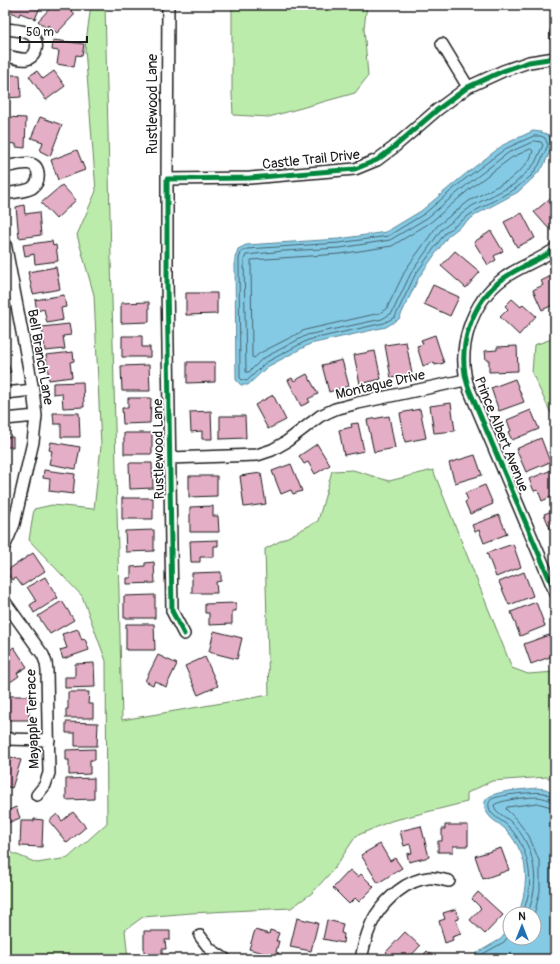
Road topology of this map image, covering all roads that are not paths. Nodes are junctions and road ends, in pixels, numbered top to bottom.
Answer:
1 (168, 5) edge
2 (5, 29) edge
3 (442, 44) dead end
4 (5, 55) edge
5 (555, 58) edge
6 (468, 87) junction
7 (5, 167) edge
8 (167, 179) junction
9 (5, 194) edge
10 (5, 243) edge
11 (555, 250) edge
12 (466, 380) junction
13 (33, 390) junction
14 (5, 393) edge
15 (36, 416) junction
16 (5, 419) edge
17 (170, 458) junction
18 (5, 545) edge
19 (555, 592) edge
20 (5, 602) edge
21 (184, 634) dead end
22 (5, 739) edge
23 (49, 740) junction
24 (37, 795) dead end
25 (449, 881) dead end
26 (200, 936) dead end
27 (225, 959) edge
28 (361, 959) edge

1 - 8 street, Rustlewood Lane
2 - 4 street
3 - 6 street
5 - 6 street, Castle Trail Drive
6 - 8 street, Castle Trail Drive
7 - 9 street
8 - 17 street, Rustlewood Lane
10 - 13 street, Bell Branch Lane
11 - 12 street, Prince Albert Avenue
12 - 17 street, Montague Drive
12 - 19 street, Prince Albert Avenue
13 - 14 street
13 - 15 street, Bell Branch Lane
15 - 16 street
15 - 18 street, Bell Branch Lane
17 - 21 street, Rustlewood Lane
20 - 23 street, Mayapple Terrace
22 - 23 street
23 - 24 street, Mayapple Terrace
25 - 28 street
26 - 27 street

